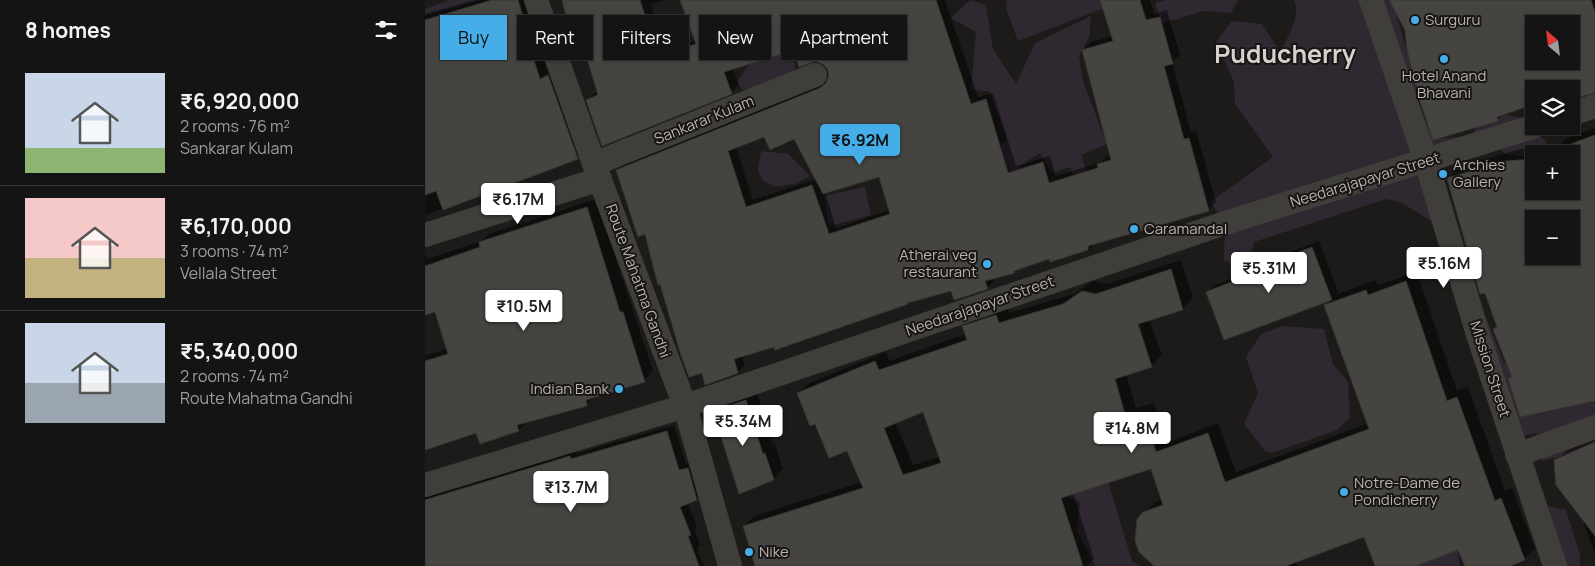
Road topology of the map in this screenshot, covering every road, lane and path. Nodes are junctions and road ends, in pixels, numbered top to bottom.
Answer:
1 (536, 0) edge
2 (1371, 0) edge
3 (815, 75) dead end
4 (1595, 106) edge
5 (1580, 111) edge
6 (1525, 129) edge
7 (1426, 161) junction
8 (597, 172) junction
9 (425, 234) edge
10 (685, 406) junction
11 (1595, 428) edge
12 (1517, 455) junction
13 (425, 485) edge
14 (730, 566) edge
15 (1555, 566) edge

1 - 8 street, Route Mahatma Gandhi
2 - 7 street, Mission Street
3 - 8 street, Sankarar Kulam
4 - 5 street
6 - 7 street, Needarajapayar Street
7 - 10 street, Needarajapayar Street
7 - 12 street, Mission Street
8 - 9 street, Sankarar Kulam
8 - 10 street, Route Mahatma Gandhi
10 - 13 street, Needarajapayar Street
10 - 14 street, Route Mahatma Gandhi
11 - 12 street
12 - 15 street, Mission Street

